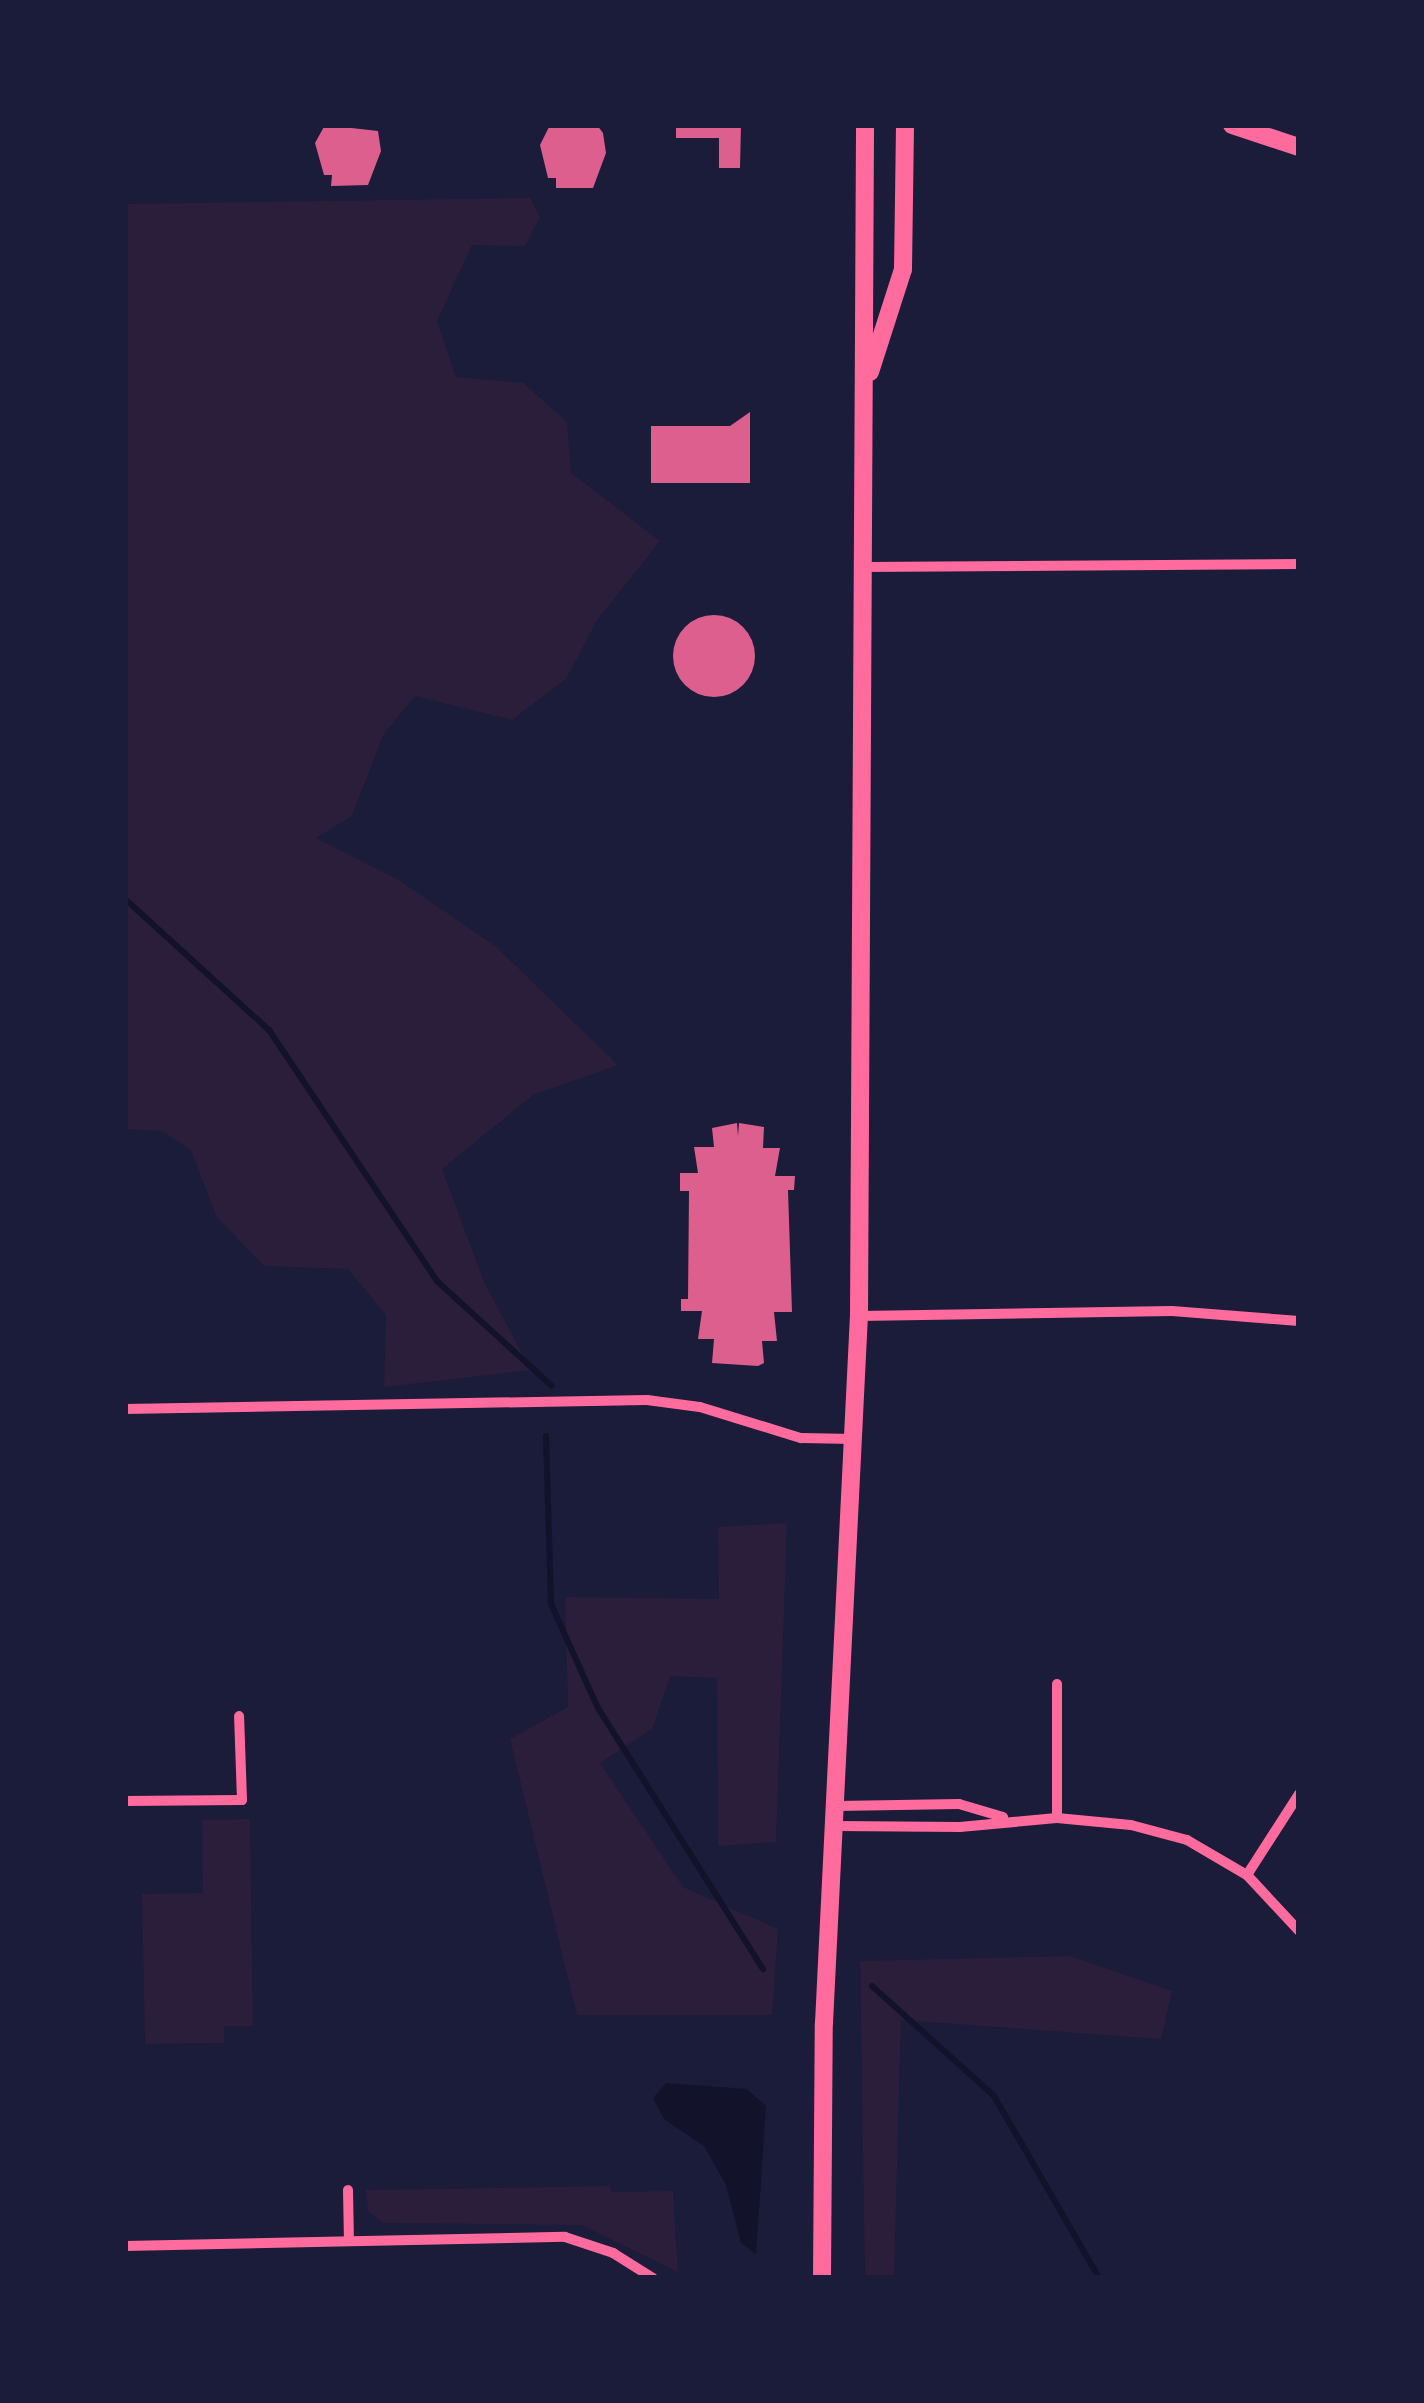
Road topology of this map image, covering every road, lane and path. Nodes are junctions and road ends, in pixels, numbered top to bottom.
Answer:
1 (866, 125) edge
2 (906, 125) edge
3 (1232, 125) edge
4 (1299, 147) edge
5 (864, 391) junction
6 (1299, 564) edge
7 (862, 566) junction
8 (859, 1316) junction
9 (1299, 1321) edge
10 (125, 1410) edge
11 (855, 1439) junction
12 (1057, 1684) dead end
13 (239, 1716) dead end
14 (1299, 1794) edge
15 (125, 1801) edge
16 (836, 1806) junction
17 (1008, 1818) junction
18 (1058, 1818) junction
19 (836, 1826) junction
20 (1246, 1875) junction
21 (1299, 1931) edge
22 (348, 2190) dead end
23 (349, 2241) junction
24 (125, 2246) edge
25 (652, 2278) edge
26 (822, 2278) edge

1 - 5 main road
2 - 5 main road
3 - 4 main road
5 - 7 main road
6 - 7 street
7 - 8 main road
8 - 9 street
8 - 11 main road
10 - 11 street
11 - 16 main road
12 - 18 street
13 - 15 street
14 - 20 street
16 - 17 street
16 - 19 main road
17 - 18 street
17 - 19 street
18 - 20 street
19 - 26 main road
20 - 21 street
22 - 23 street
23 - 24 street
23 - 25 street

